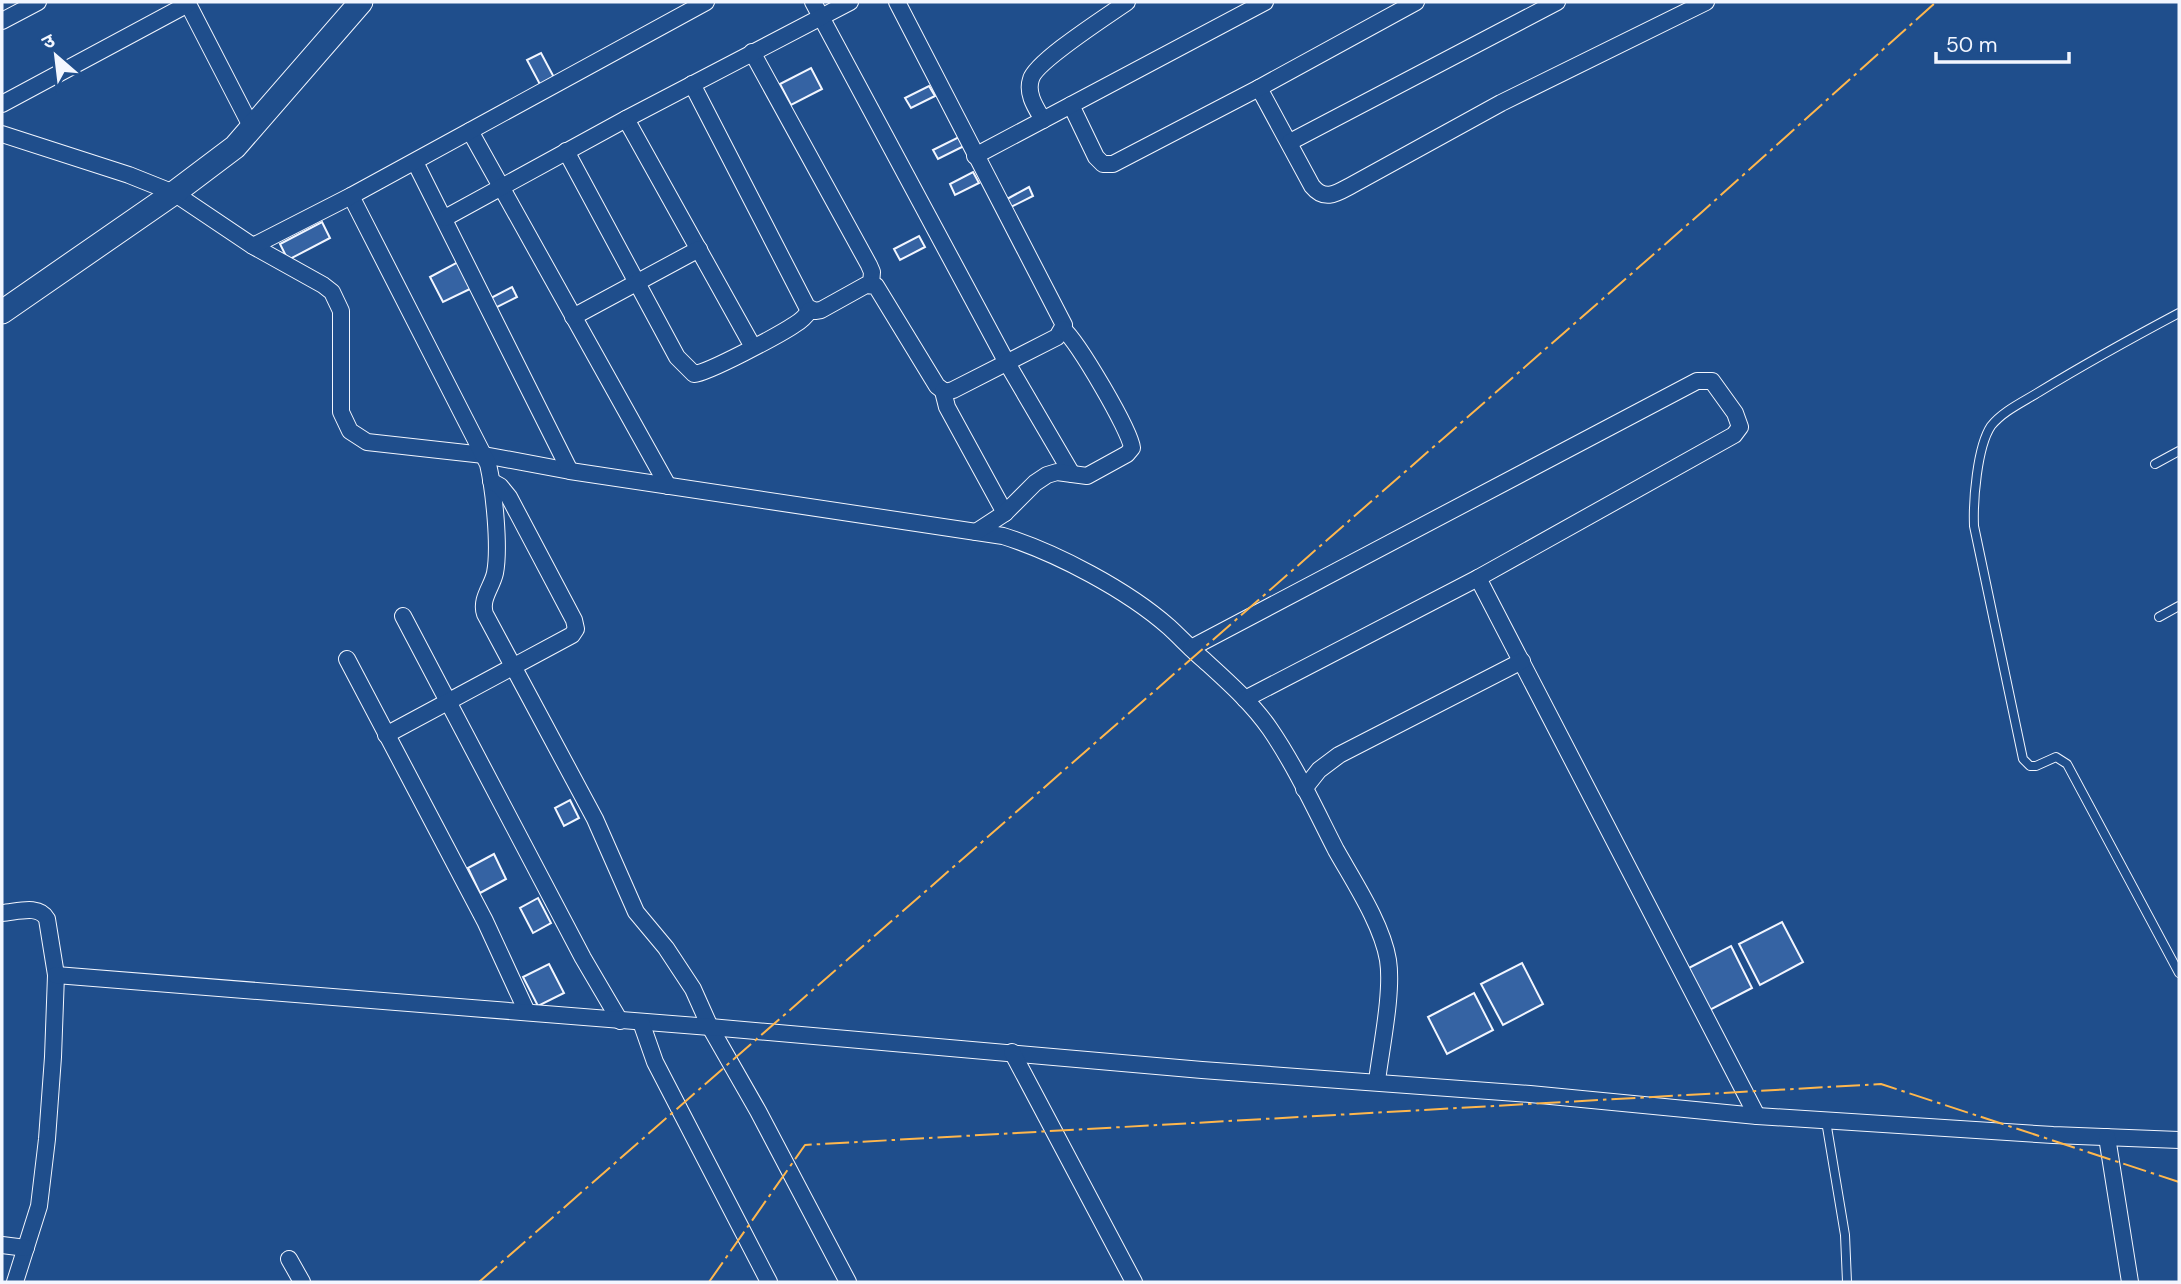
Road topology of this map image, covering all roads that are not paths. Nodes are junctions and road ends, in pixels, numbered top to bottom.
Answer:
1 (38, 2) edge
2 (706, 2) edge
3 (813, 2) edge
4 (850, 2) edge
5 (897, 2) edge
6 (1128, 2) edge
7 (1265, 2) edge
8 (1416, 2) edge
9 (1556, 2) edge
10 (1706, 2) edge
11 (188, 3) edge
12 (355, 5) edge
13 (1687, 6) edge
14 (821, 17) junction
15 (2, 21) edge
16 (752, 52) junction
17 (692, 84) junction
18 (1259, 88) junction
19 (2, 104) edge
20 (1071, 105) junction
21 (626, 119) junction
22 (1043, 120) junction
23 (253, 130) junction
24 (470, 131) junction
25 (2, 134) edge
26 (1290, 142) junction
27 (566, 151) junction
28 (975, 156) junction
29 (415, 162) junction
30 (500, 187) junction
31 (174, 193) junction
32 (351, 197) junction
33 (445, 218) junction
34 (253, 246) junction
35 (699, 249) junction
36 (637, 282) junction
37 (871, 284) junction
38 (810, 310) junction
39 (2, 312) edge
40 (2179, 313) edge
41 (573, 317) junction
42 (1063, 329) junction
43 (752, 347) junction
44 (1007, 363) junction
45 (943, 391) junction
46 (2179, 451) edge
47 (484, 455) junction
48 (2155, 464) dead end
49 (570, 471) junction
50 (1072, 474) junction
51 (491, 481) junction
52 (668, 486) junction
53 (1005, 513) junction
54 (976, 532) junction
55 (1478, 578) junction
56 (2179, 606) edge
57 (403, 616) dead end
58 (2159, 617) dead end
59 (1191, 648) junction
60 (347, 659) dead end
61 (1522, 661) junction
62 (513, 665) junction
63 (1245, 699) junction
64 (448, 701) junction
65 (386, 735) junction
66 (1304, 789) junction
67 (2, 913) edge
68 (2179, 973) edge
69 (56, 975) junction
70 (527, 1012) junction
71 (620, 1021) junction
72 (641, 1022) junction
73 (710, 1027) junction
74 (1012, 1052) junction
75 (1377, 1081) junction
76 (1757, 1116) junction
77 (1826, 1121) junction
78 (2107, 1137) junction
79 (2179, 1140) edge
80 (2, 1245) edge
81 (26, 1248) junction
82 (289, 1259) dead end
83 (15, 1282) edge
84 (302, 1282) edge
85 (769, 1282) edge
86 (848, 1282) edge
87 (1134, 1282) edge
88 (1847, 1282) edge
89 (2130, 1282) edge

1 - 15 street
2 - 24 street
3 - 14 street
4 - 14 street
5 - 28 street
6 - 22 street
7 - 20 street
8 - 18 street
9 - 26 street
10 - 13 street
11 - 19 street
11 - 23 street
12 - 23 street
13 - 26 street
14 - 16 street
14 - 44 street
16 - 17 street
16 - 37 street
17 - 21 street
17 - 38 street
18 - 20 street
18 - 26 street
20 - 22 street
21 - 27 street
21 - 35 street
22 - 28 street
23 - 31 street
24 - 29 street
24 - 30 street
25 - 31 street
27 - 30 street
27 - 36 street
28 - 42 street
29 - 32 street
29 - 33 street
30 - 33 street
30 - 41 street
31 - 34 street
31 - 39 street
32 - 34 street
32 - 47 street
33 - 49 street
34 - 47 street
35 - 36 street
35 - 43 street
36 - 41 street
36 - 43 street
37 - 38 street
37 - 45 street
38 - 43 street
40 - 68 lane
41 - 52 street
42 - 44 street
42 - 50 street
44 - 45 street
44 - 50 street
45 - 53 street
46 - 48 lane
47 - 49 street
47 - 51 street
49 - 52 street
50 - 53 street
51 - 62 street
51 - 62 street
52 - 54 street
53 - 54 street
54 - 59 street
55 - 59 street
55 - 61 street
55 - 63 street
56 - 58 lane
57 - 64 street
59 - 63 street
60 - 65 street
61 - 66 street
61 - 76 street
62 - 64 street
62 - 73 street
63 - 66 street
64 - 65 street
64 - 71 street
65 - 70 street
66 - 75 street
67 - 69 street
69 - 70 street
69 - 81 street
70 - 71 street
71 - 72 street
72 - 73 street
72 - 85 street
73 - 74 street
73 - 86 street
74 - 75 street
74 - 87 street
75 - 76 street
76 - 77 street
77 - 78 street
77 - 88 lane
78 - 79 street
78 - 89 street
80 - 81 street
81 - 83 street
82 - 84 street

